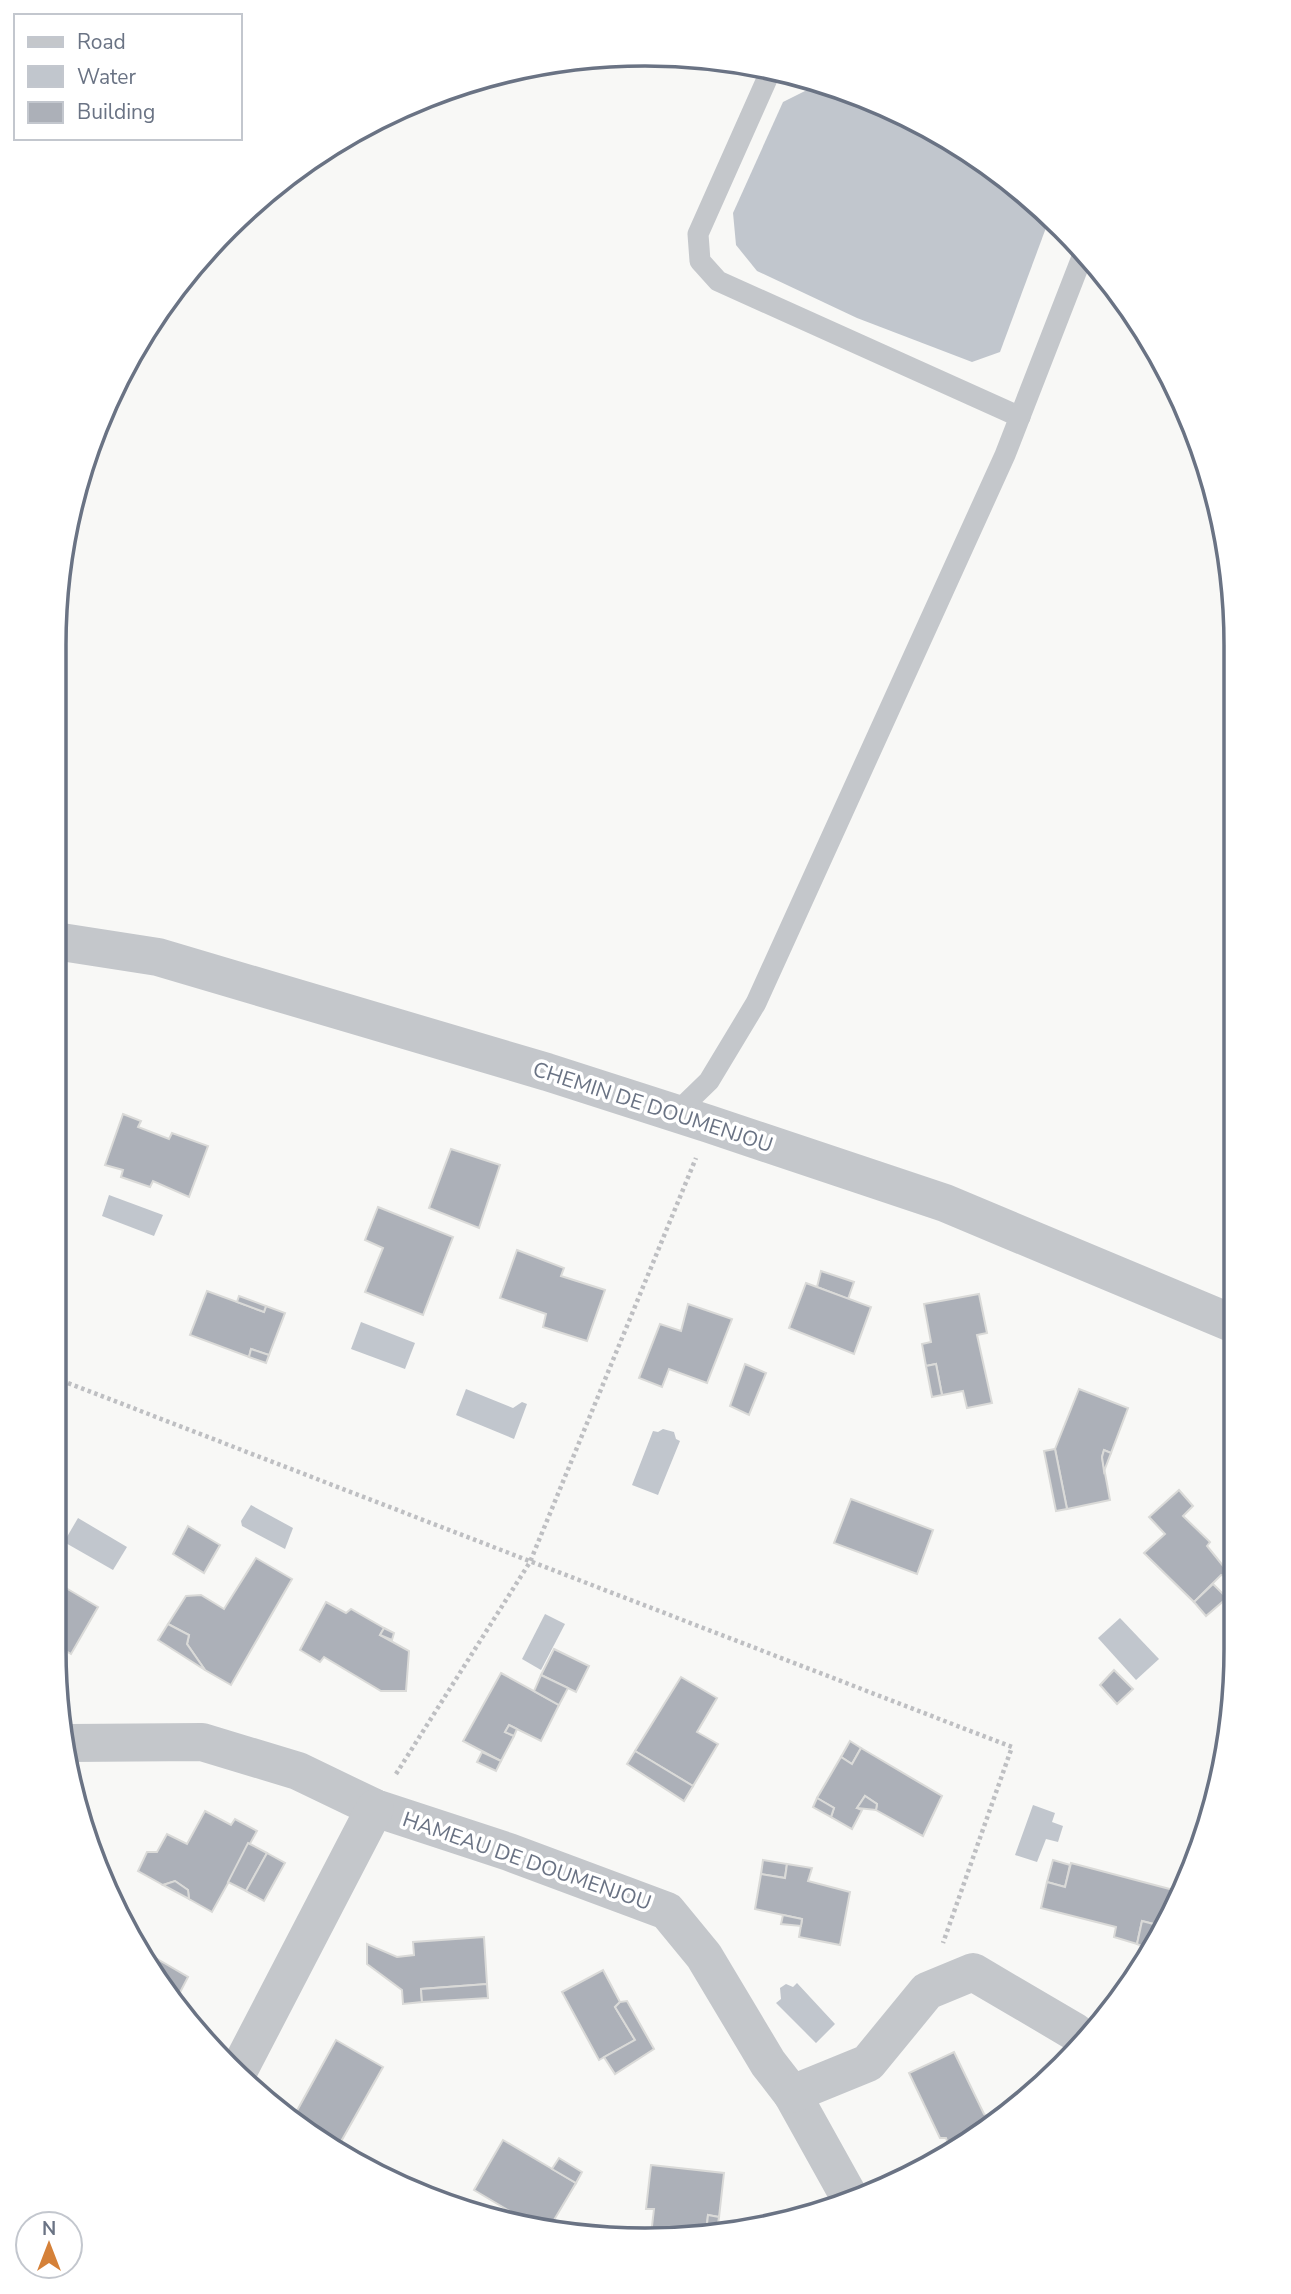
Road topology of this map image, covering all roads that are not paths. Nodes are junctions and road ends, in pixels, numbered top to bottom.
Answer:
1 (767, 80) edge
2 (1080, 263) edge
3 (1020, 416) junction
4 (66, 943) edge
5 (692, 1119) junction
6 (1224, 1320) edge
7 (75, 1743) edge
8 (375, 1808) junction
9 (1075, 2032) dead end
10 (242, 2064) edge
11 (792, 2094) junction
12 (846, 2191) edge

1 - 3 lane
2 - 3 lane
3 - 5 lane
4 - 5 street, CHEMIN DE DOUMENJOU
5 - 6 street, CHEMIN DE DOUMENJOU
7 - 8 street, HAMEAU DE DOUMENJOU
8 - 10 street, HAMEAU DE DOUMENJOU
8 - 11 street, HAMEAU DE DOUMENJOU
9 - 11 street
11 - 12 street, HAMEAU DE DOUMENJOU

